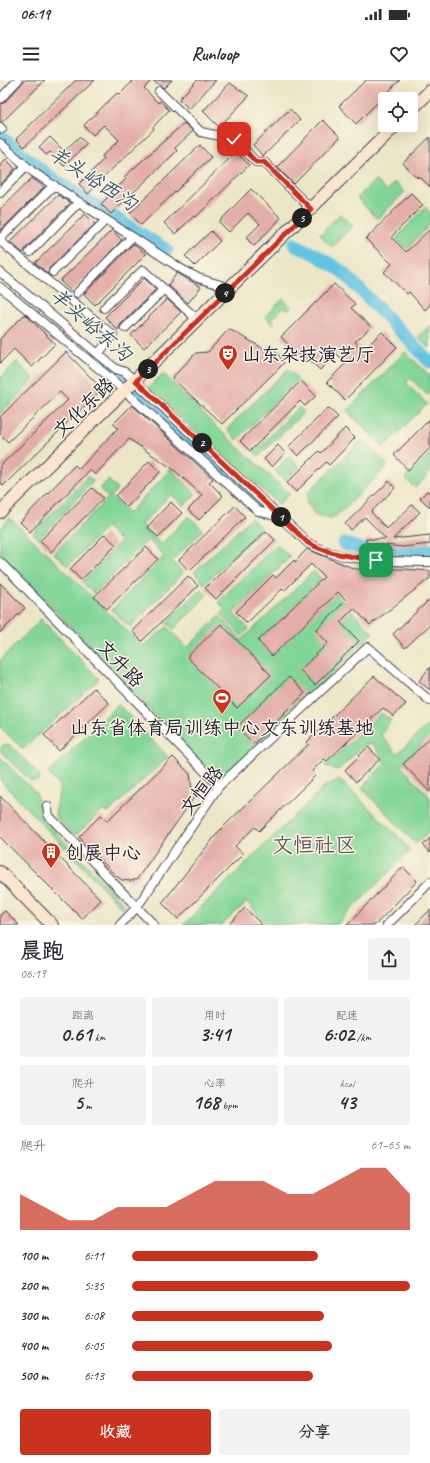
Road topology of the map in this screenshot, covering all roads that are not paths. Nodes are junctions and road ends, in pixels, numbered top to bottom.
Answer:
1 (18, 80) edge
2 (159, 91) dead end
3 (430, 91) edge
4 (0, 99) edge
5 (418, 103) edge
6 (389, 132) edge
7 (0, 143) edge
8 (26, 166) junction
9 (54, 185) junction
10 (0, 193) edge
11 (79, 202) junction
12 (311, 209) junction
13 (106, 220) junction
14 (132, 237) junction
15 (0, 240) edge
16 (30, 252) dead end
17 (0, 272) edge
18 (53, 272) dead end
19 (0, 287) edge
20 (230, 288) junction
21 (164, 289) junction
22 (77, 293) dead end
23 (104, 308) dead end
24 (198, 320) junction
25 (125, 328) dead end
26 (98, 354) junction
27 (136, 381) junction
28 (125, 391) junction
29 (0, 512) edge
30 (283, 518) junction
31 (0, 562) edge
32 (430, 562) edge
33 (430, 701) edge
34 (219, 786) junction
35 (47, 806) dead end
36 (0, 872) edge
37 (430, 882) edge
38 (0, 884) edge
39 (137, 907) junction
40 (41, 925) edge
41 (52, 925) edge
42 (120, 925) edge
43 (154, 925) edge
44 (387, 925) edge

1 - 4 street
2 - 12 street
3 - 5 main road
6 - 12 main road, 文化东路
7 - 8 street
8 - 9 street
8 - 10 street
9 - 11 street
9 - 15 street
11 - 13 street
11 - 16 street
12 - 20 main road, 文化东路
13 - 14 street
13 - 18 street
14 - 20 street
14 - 22 street
15 - 26 street
17 - 26 street
19 - 28 street
20 - 24 main road, 文化东路
21 - 23 street
21 - 24 street
21 - 25 street
24 - 27 main road, 文化东路
26 - 27 street
27 - 28 main road, 文化东路
27 - 30 street
28 - 29 main road, 文化东路
28 - 30 street
30 - 32 street
31 - 34 street, 文升路
33 - 34 street, 文恒路
34 - 39 street, 文恒路
35 - 39 street
36 - 41 main road
37 - 44 street
38 - 40 main road
39 - 42 street, 文恒路
39 - 43 street

